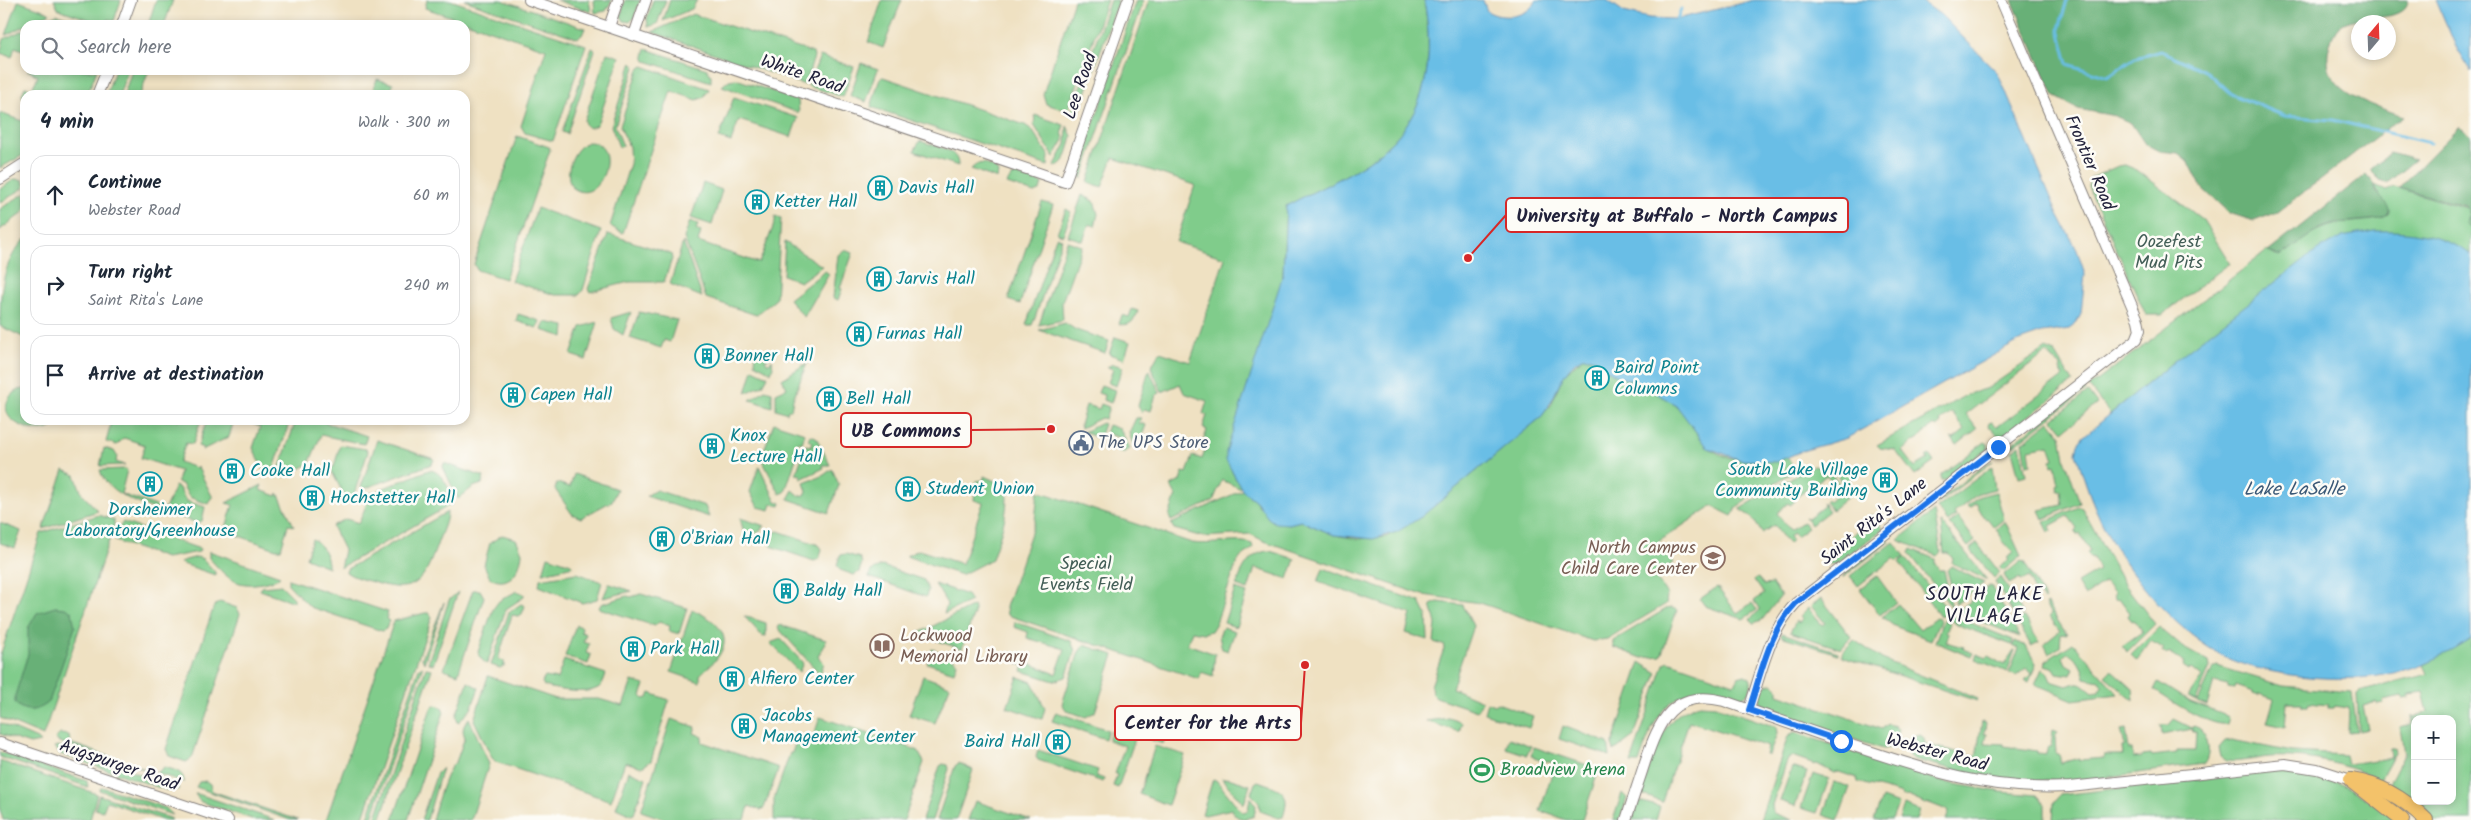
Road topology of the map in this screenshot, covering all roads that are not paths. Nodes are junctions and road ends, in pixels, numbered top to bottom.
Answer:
1 (131, 0) edge
2 (529, 0) edge
3 (618, 0) edge
4 (646, 0) edge
5 (1128, 0) edge
6 (2001, 0) edge
7 (124, 20) edge
8 (609, 27) junction
9 (634, 36) junction
10 (105, 75) edge
11 (99, 90) edge
12 (20, 167) edge
13 (0, 179) edge
14 (1065, 182) joint
15 (2136, 340) joint
16 (1749, 710) junction
17 (0, 743) edge
18 (2352, 780) junction
19 (228, 820) edge
20 (1626, 820) edge
21 (2402, 820) edge
22 (2426, 820) edge

1 - 7 street
2 - 8 street, White Road
3 - 8 street
4 - 9 street
5 - 14 street, Lee Road
6 - 15 street, Frontier Road
8 - 9 street, White Road
9 - 14 street, White Road
10 - 11 street
12 - 13 street
15 - 16 street, Saint Rita's Lane
16 - 18 street, Webster Road
16 - 20 street, Webster Road
17 - 19 street, Augspurger Road
18 - 21 main road
18 - 22 main road

